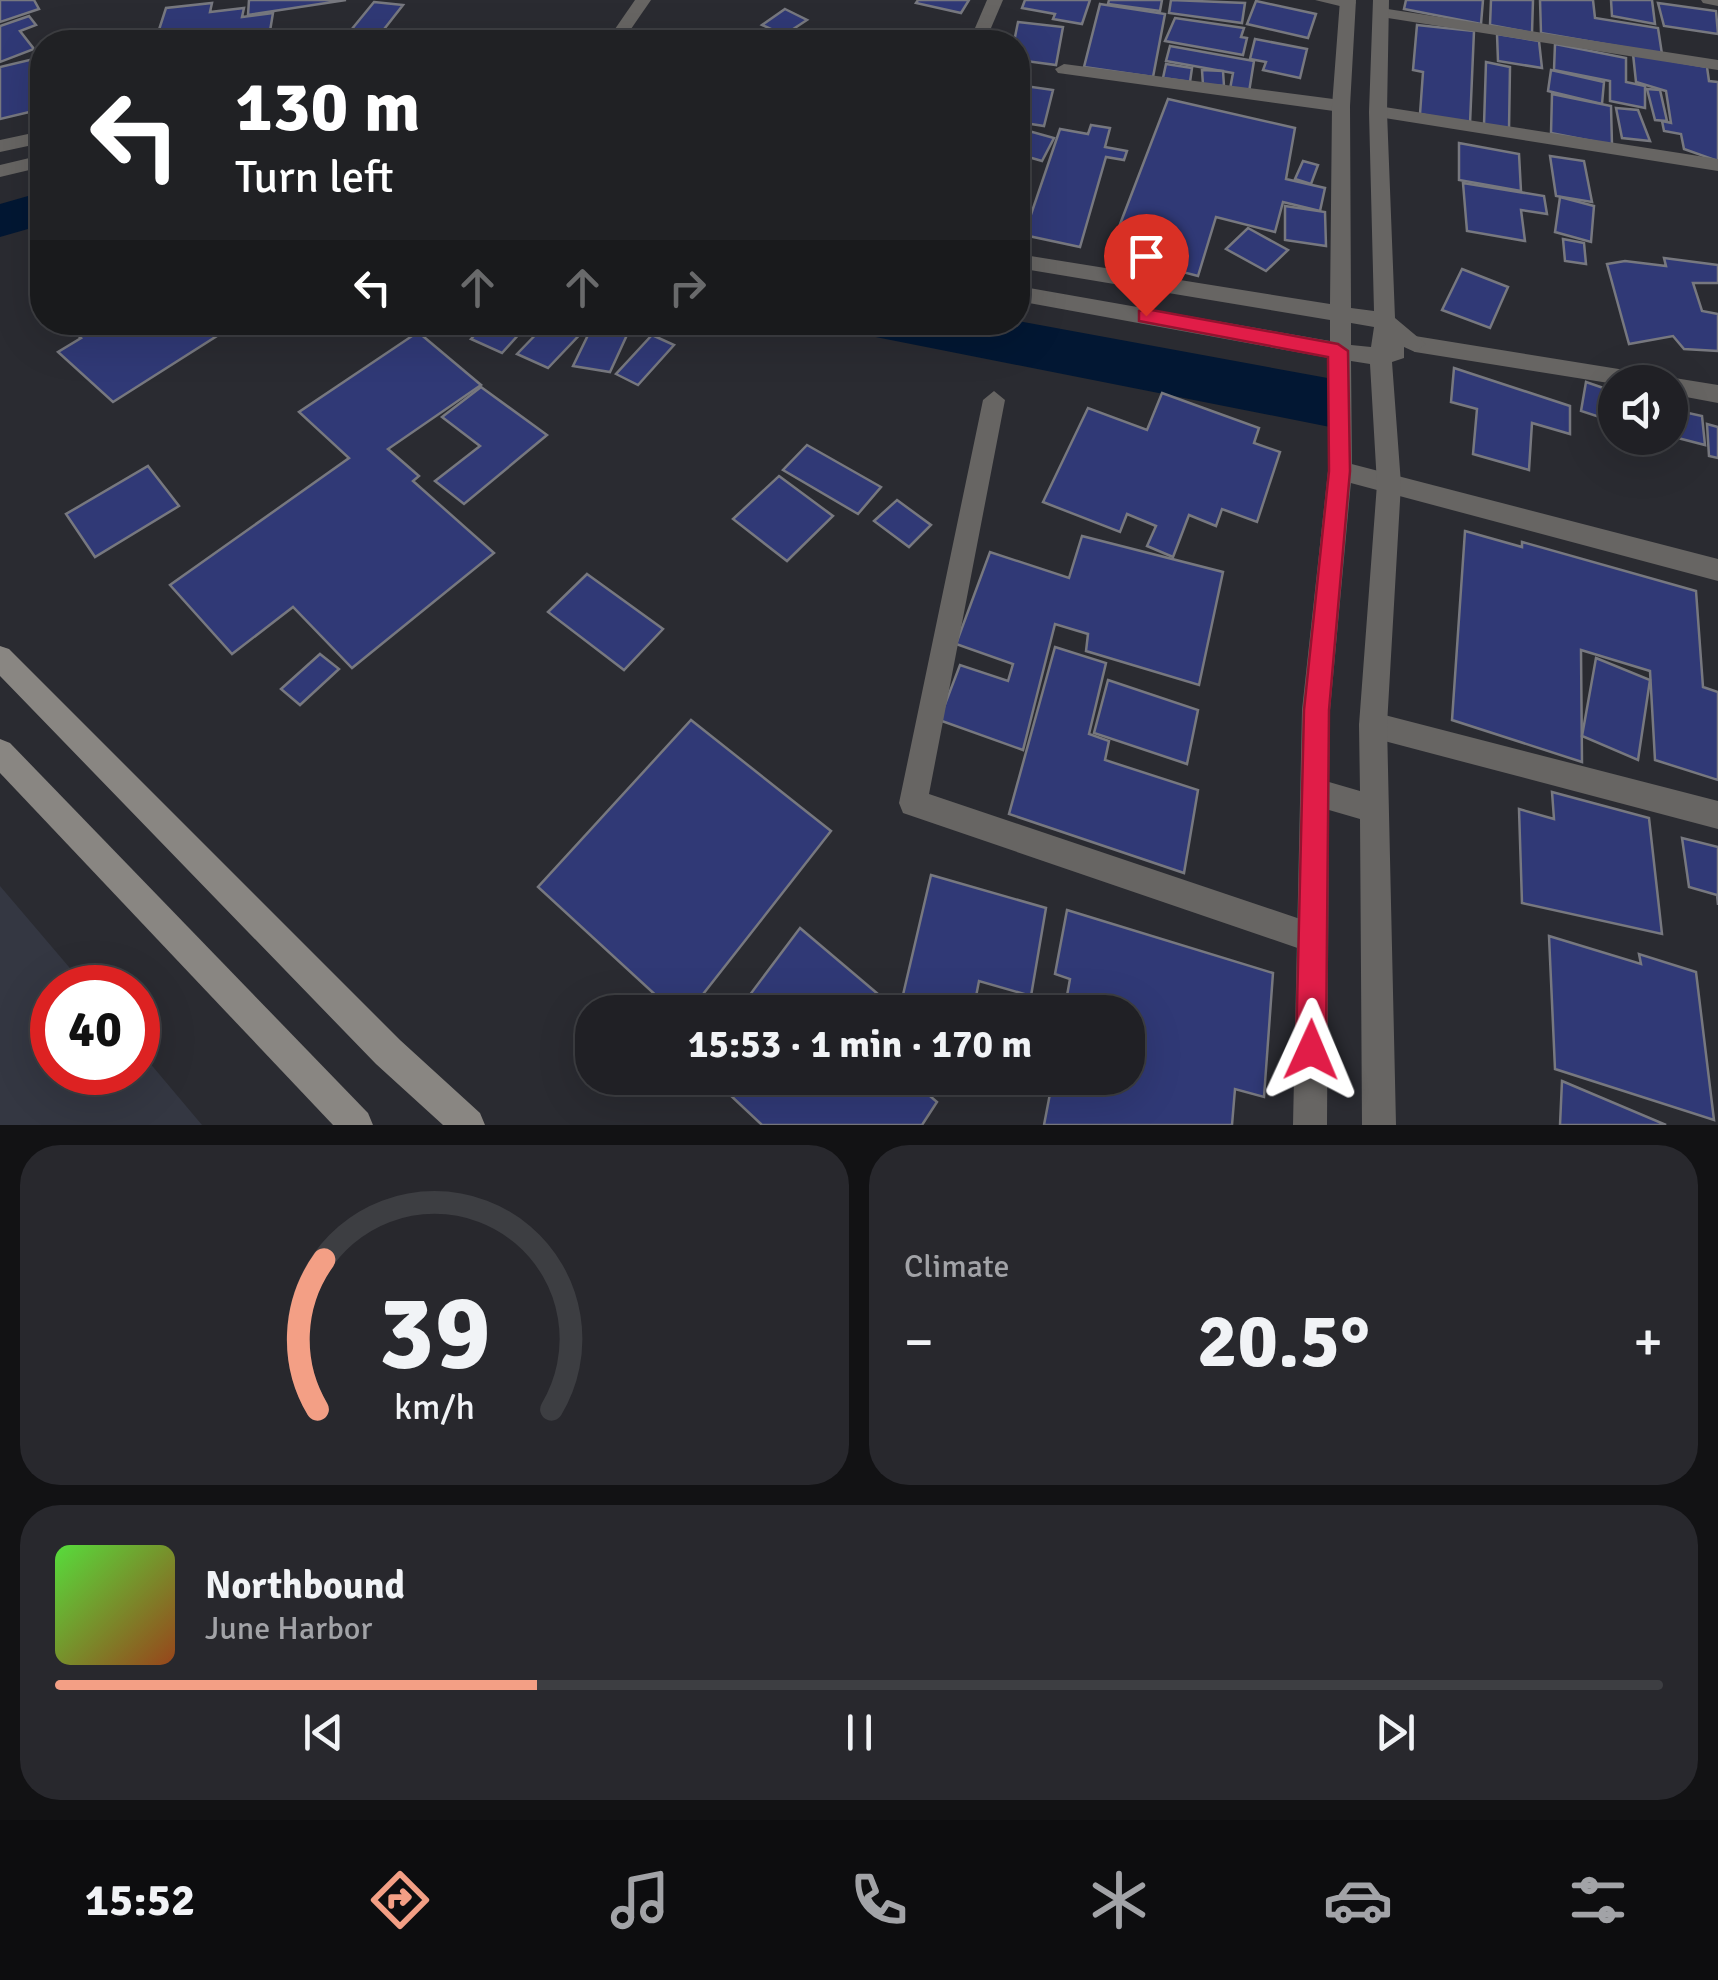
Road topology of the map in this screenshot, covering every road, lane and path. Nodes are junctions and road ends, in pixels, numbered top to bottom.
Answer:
1 (643, 0) edge
2 (995, 0) edge
3 (1709, 0) edge
4 (1340, 1) edge
5 (1718, 1) edge
6 (1381, 7) edge
7 (622, 30) edge
8 (983, 30) edge
9 (1718, 65) edge
10 (1064, 68) dead end
11 (1341, 106) junction
12 (1378, 112) junction
13 (30, 140) edge
14 (0, 146) edge
15 (30, 164) edge
16 (1718, 165) edge
17 (0, 171) edge
18 (1030, 263) edge
19 (1030, 296) edge
20 (1341, 313) junction
21 (1385, 321) junction
22 (1416, 344) junction
23 (1338, 351) junction
24 (1381, 357) junction
25 (1598, 373) edge
26 (1688, 388) edge
27 (1718, 394) edge
28 (994, 400) dead end
29 (1340, 471) junction
30 (1389, 484) junction
31 (1718, 570) edge
32 (0, 658) edge
33 (1373, 725) junction
34 (0, 753) edge
35 (1316, 792) junction
36 (1374, 808) junction
37 (1718, 815) edge
38 (1312, 938) junction
39 (356, 1125) edge
40 (468, 1125) edge
41 (1310, 1125) edge
42 (1380, 1125) edge

1 - 7 street
2 - 8 street
3 - 5 street
4 - 11 street
6 - 9 street
6 - 12 street
10 - 11 street
11 - 20 street
12 - 16 street
12 - 21 street
13 - 14 street
15 - 17 street
18 - 20 street
19 - 23 street
20 - 21 street
20 - 23 street
21 - 22 street
21 - 24 street
22 - 24 street
22 - 25 street
23 - 24 street
23 - 29 street
24 - 30 street
26 - 27 street
28 - 38 street
29 - 30 street
29 - 35 street
30 - 31 street
30 - 33 street
32 - 40 main road
33 - 36 street
33 - 37 street
34 - 39 main road
35 - 36 street
35 - 38 street
36 - 42 street
38 - 41 street

